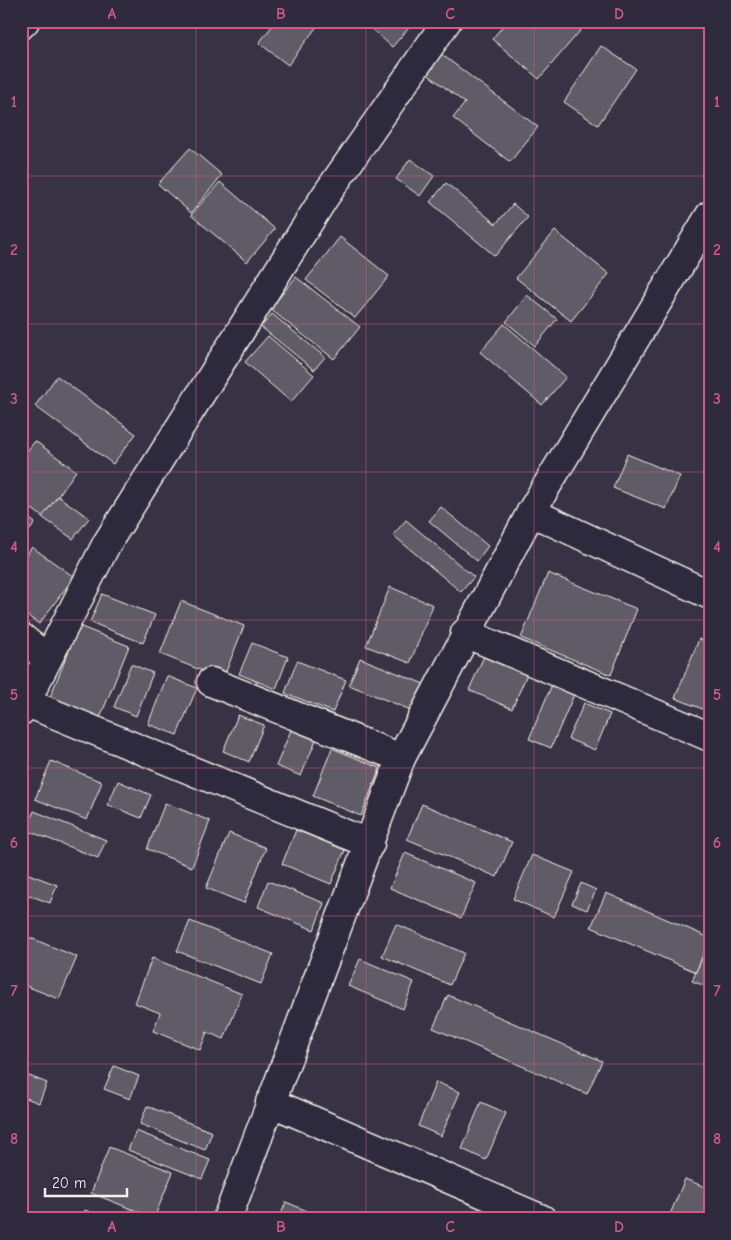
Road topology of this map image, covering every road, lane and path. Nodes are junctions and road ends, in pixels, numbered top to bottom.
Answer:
1 (25, 21) edge
2 (447, 21) edge
3 (21, 25) edge
4 (710, 215) edge
5 (532, 512) junction
6 (710, 595) edge
7 (465, 633) junction
8 (21, 637) edge
9 (47, 658) junction
10 (211, 682) dead end
11 (23, 706) edge
12 (710, 737) edge
13 (401, 758) junction
14 (370, 844) junction
15 (270, 1102) junction
16 (227, 1219) edge
17 (542, 1219) edge

1 - 3 street
2 - 9 street
4 - 5 street
5 - 6 street
5 - 7 street
7 - 12 street
7 - 13 street
8 - 9 street
9 - 11 street
10 - 13 street
11 - 14 street
13 - 14 street
14 - 15 street
15 - 16 street
15 - 17 street

